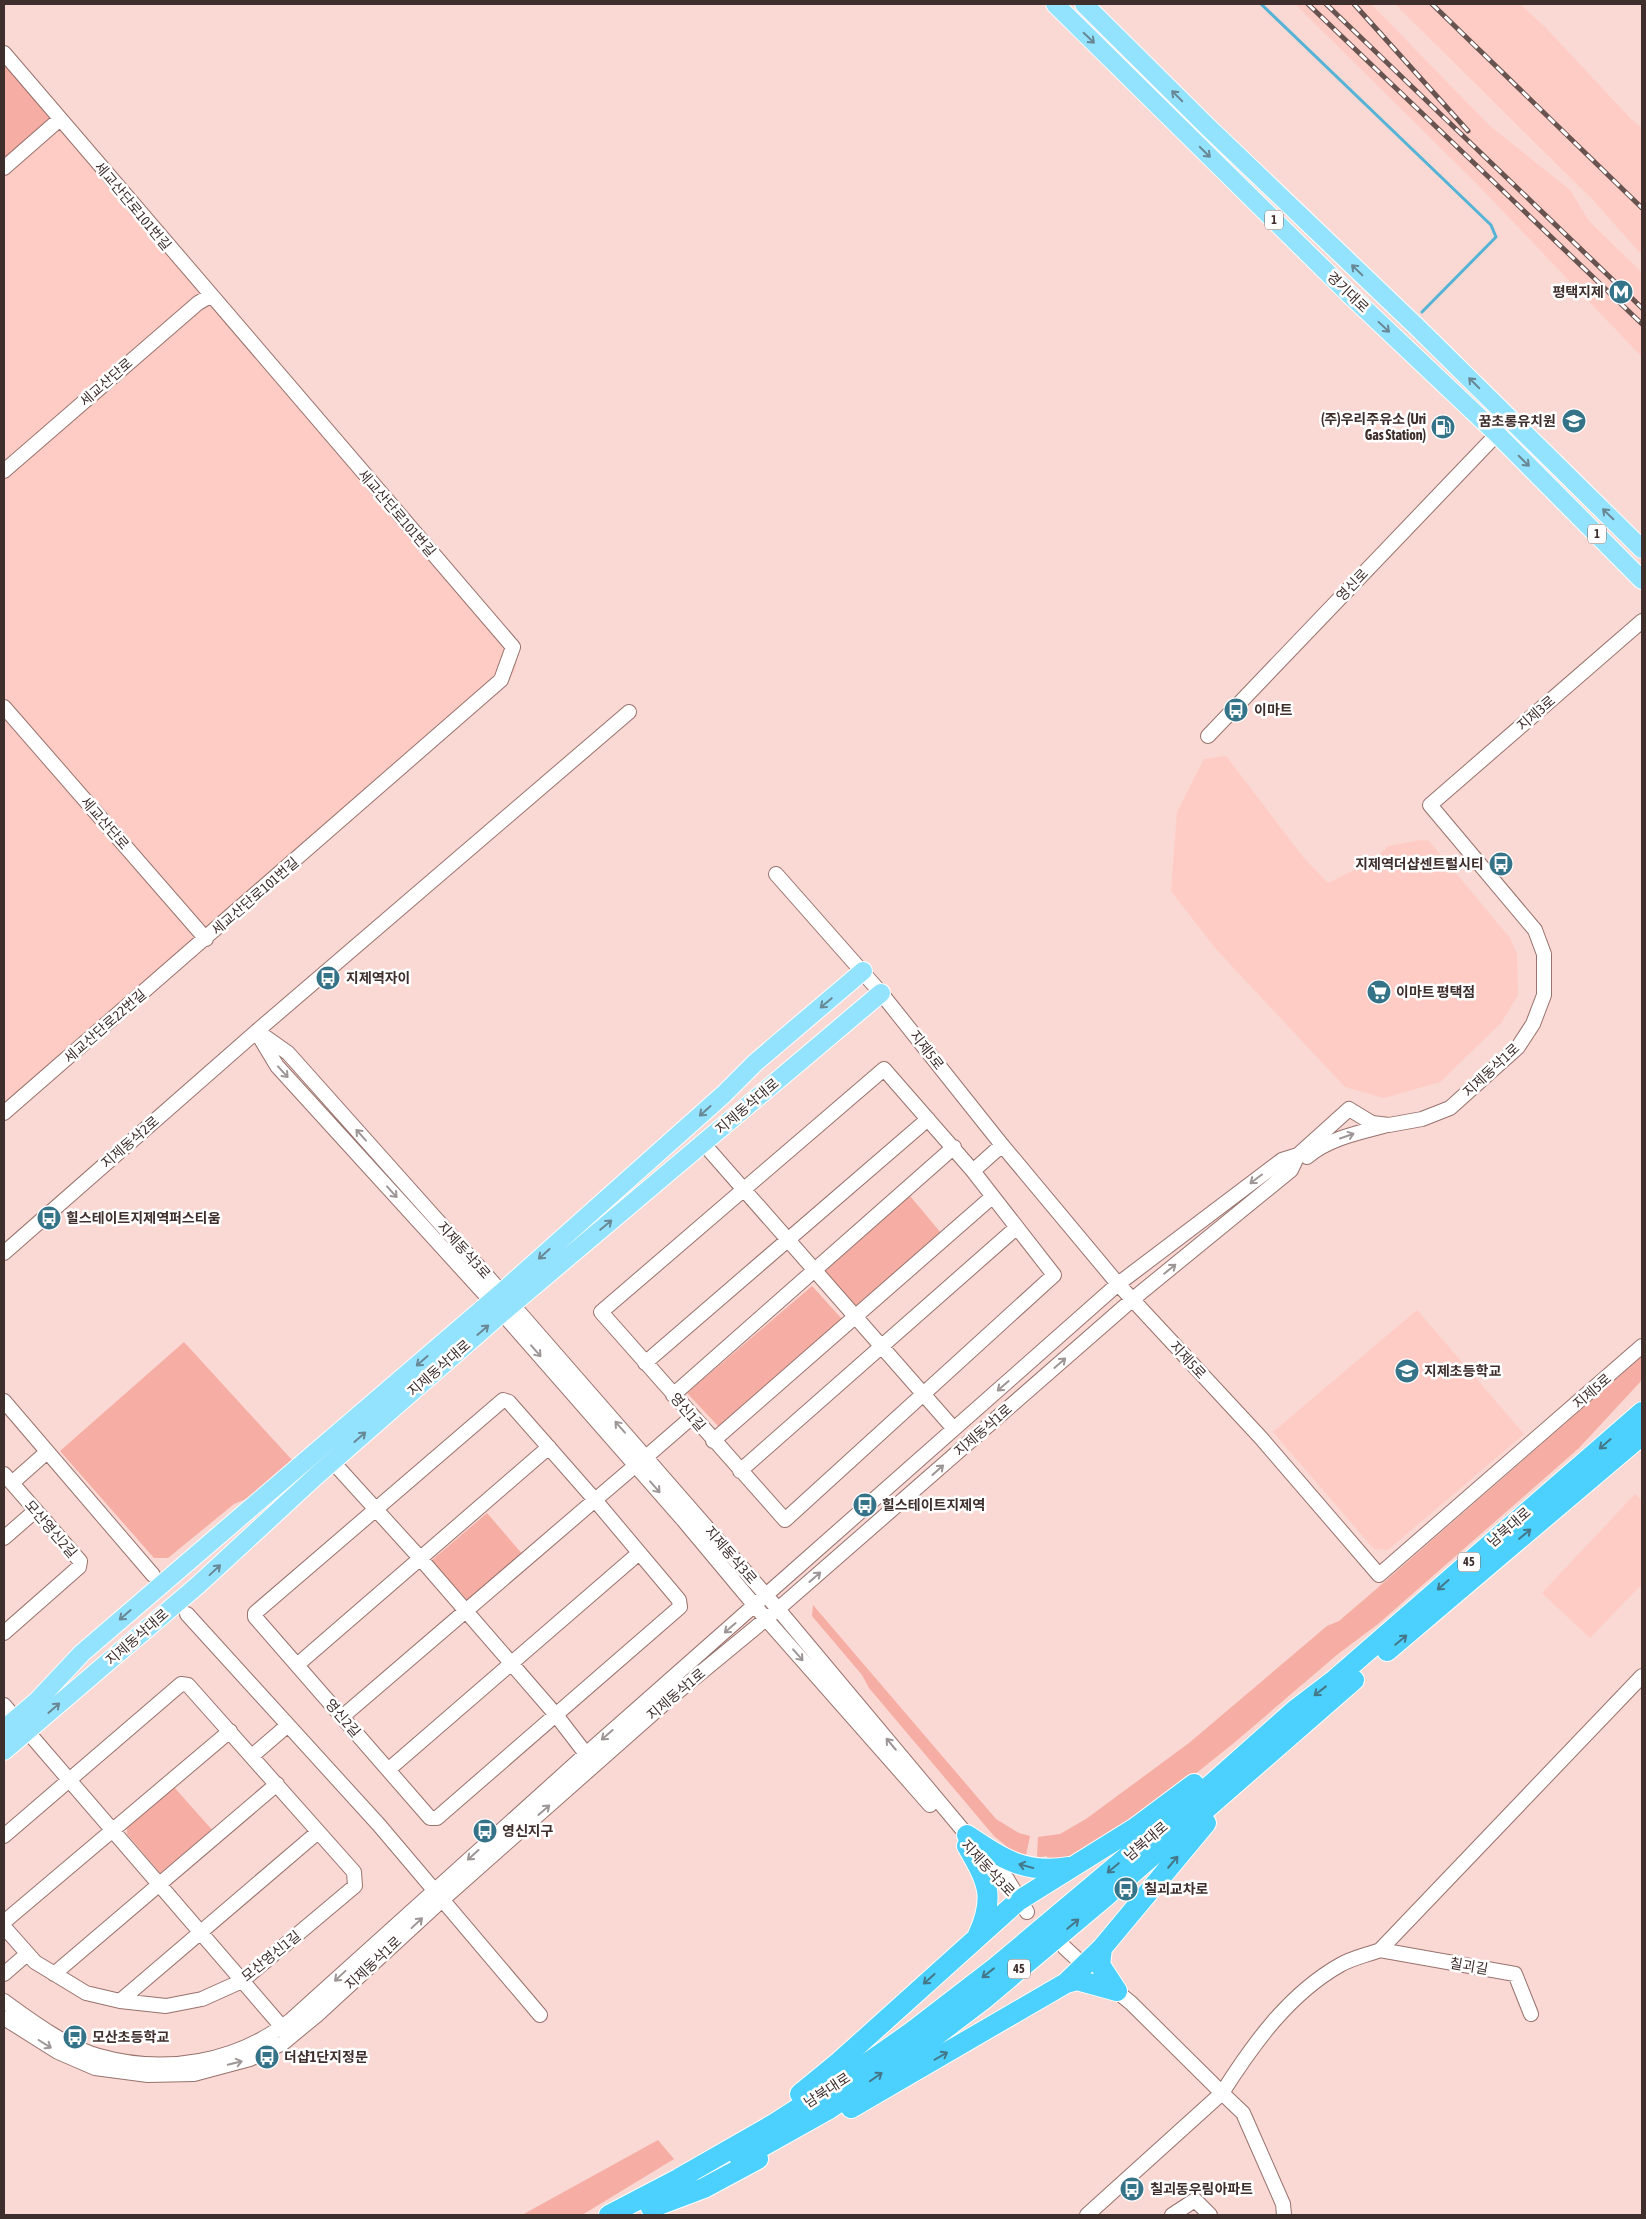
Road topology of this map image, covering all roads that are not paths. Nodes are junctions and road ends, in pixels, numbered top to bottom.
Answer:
1 (1055, 4) edge
2 (1084, 4) edge
3 (4, 53) edge
4 (60, 119) junction
5 (4, 168) edge
6 (210, 296) junction
7 (1508, 417) junction
8 (1497, 434) junction
9 (4, 471) edge
10 (1642, 549) edge
11 (1642, 580) edge
12 (1642, 621) edge
13 (4, 706) edge
14 (629, 712) dead end
15 (1208, 736) dead end
16 (1430, 805) joint
17 (776, 874) dead end
18 (206, 939) junction
19 (863, 971) junction
20 (881, 993) junction
21 (257, 1031) junction
22 (4, 1114) edge
23 (928, 1118) junction
24 (1389, 1125) junction
25 (703, 1143) junction
26 (1002, 1145) junction
27 (954, 1147) junction
28 (1298, 1155) junction
29 (1291, 1170) junction
30 (973, 1171) junction
31 (744, 1189) junction
32 (992, 1197) junction
33 (1016, 1228) junction
34 (788, 1240) junction
35 (4, 1254) edge
36 (814, 1270) junction
37 (1118, 1284) junction
38 (1133, 1299) junction
39 (502, 1303) junction
40 (854, 1317) junction
41 (1642, 1346) edge
42 (880, 1347) junction
43 (645, 1363) junction
44 (673, 1395) junction
45 (922, 1395) junction
46 (4, 1401) edge
47 (1642, 1412) edge
48 (692, 1417) junction
49 (954, 1429) junction
50 (1642, 1435) edge
51 (713, 1440) junction
52 (549, 1447) junction
53 (48, 1452) junction
54 (332, 1461) junction
55 (641, 1461) junction
56 (740, 1471) junction
57 (8, 1479) edge
58 (594, 1500) junction
59 (376, 1510) junction
60 (35, 1511) junction
61 (4, 1538) edge
62 (640, 1553) junction
63 (420, 1558) junction
64 (178, 1570) junction
65 (152, 1575) junction
66 (198, 1585) junction
67 (142, 1600) junction
68 (761, 1600) junction
69 (778, 1609) junction
70 (466, 1610) junction
71 (187, 1614) junction
72 (766, 1619) junction
73 (151, 1625) junction
74 (4, 1633) edge
75 (511, 1664) junction
76 (297, 1665) junction
77 (1364, 1671) junction
78 (1642, 1676) edge
79 (4, 1705) edge
80 (1295, 1710) junction
81 (556, 1715) junction
82 (342, 1716) junction
83 (288, 1725) junction
84 (15, 1726) edge
85 (230, 1731) junction
86 (4, 1751) edge
87 (586, 1754) junction
88 (252, 1756) junction
89 (388, 1770) junction
90 (69, 1780) junction
91 (277, 1784) junction
92 (112, 1831) junction
93 (318, 1832) junction
94 (4, 1836) edge
95 (967, 1841) junction
96 (1074, 1866) junction
97 (159, 1885) junction
98 (438, 1895) junction
99 (1022, 1906) junction
100 (4, 1922) edge
101 (4, 1927) edge
102 (199, 1932) junction
103 (978, 1936) junction
104 (1064, 1947) dead end
105 (1102, 1948) junction
106 (1380, 1950) junction
107 (27, 1954) junction
108 (1084, 1966) junction
109 (4, 1974) edge
110 (54, 1974) junction
111 (242, 1981) junction
112 (1066, 1983) junction
113 (1117, 1991) junction
114 (4, 2001) edge
115 (120, 2001) junction
116 (1531, 2014) dead end
117 (540, 2015) dead end
118 (4, 2018) edge
119 (282, 2028) junction
120 (1222, 2093) junction
121 (639, 2209) edge
122 (1093, 2213) edge
123 (609, 2215) edge
124 (1172, 2215) edge
125 (1210, 2215) edge
126 (1284, 2215) edge

1 -> 8 main road, 경기대로 / 1
7 -> 2 main road, 경기대로 / 1
3 - 4 street, 세교산단로101번길
4 - 5 street
4 - 6 street, 세교산단로101번길
6 - 9 street, 세교산단로
6 - 18 street, 세교산단로101번길
7 - 8 street, 영신로
10 -> 7 main road, 경기대로 / 1
8 -> 11 main road, 경기대로 / 1
8 - 15 street, 영신로
12 - 16 street, 지제3로
13 - 18 street, 세교산단로
14 - 21 street, 지제동삭2로
16 - 24 street, 지제동삭1로
17 - 19 street, 지제5로
18 - 22 street, 세교산단로22번길
19 - 20 street, 지제5로
19 -> 39 main road, 지제동삭대로
20 - 25 main road, 지제동삭대로
20 - 26 street, 지제5로
21 - 35 street, 지제동삭2로
21 - 39 street, 지제동삭3로
23 - 27 street, 영신1길
23 - 31 street, 영신1길
23 - 34 street
24 - 28 street, 지제동삭1로
29 -> 24 street
25 - 31 street
39 -> 25 main road, 지제동삭대로
26 - 30 street
26 - 37 street, 지제5로
27 - 30 street, 영신1길
27 - 36 street
28 - 29 street, 지제동삭1로
28 -> 37 street, 지제동삭1로
38 -> 29 street, 지제동삭1로
30 - 32 street, 영신1길
31 - 34 street
31 - 43 street, 영신1길
32 - 33 street, 영신1길
32 - 40 street
33 - 42 street
33 - 45 street, 영신1길
34 - 36 street
34 - 43 street
36 - 40 street
36 - 44 street
37 - 38 street, 지제5로
37 -> 49 street, 지제동삭1로
38 - 41 street, 지제5로
69 -> 38 street, 지제동삭1로
54 -> 39 main road, 지제동삭대로
39 - 55 street, 지제동삭3로
39 -> 64 main road, 지제동삭대로
40 - 42 street
40 - 51 street
42 - 45 street
42 - 56 street
43 - 44 street, 영신1길
44 - 48 street, 영신1길
45 - 49 street
45 - 56 street, 영신1길
46 - 53 street
47 -> 80 highway, 남북대로 / 45
48 - 51 street, 영신1길
48 - 55 street
49 - 68 street, 지제동삭1로
77 -> 50 highway, 남북대로 / 45
51 - 56 street, 영신1길
52 - 58 street, 영신2길
52 - 59 street, 영신2길
52 - 63 street
53 - 57 street, 모산영신2길
53 - 65 street
54 - 59 street
66 -> 54 main road, 지제동삭대로
55 - 58 street
55 - 68 street, 지제동삭3로
57 - 60 street, 모산영신2길
58 - 62 street, 영신2길
58 - 70 street
59 - 63 street
59 - 76 street, 영신2길
60 - 61 street
60 - 74 street, 모산영신2길
62 - 75 street
62 - 81 street, 영신2길
63 - 70 street
63 - 76 street
64 - 65 street
64 - 67 main road, 지제동삭대로
65 - 67 street
66 - 71 street
66 - 73 main road, 지제동삭대로
67 -> 84 main road, 지제동삭대로
68 - 69 street, 지제동삭3로
68 - 72 street, 지제동삭3로
68 -> 87 street, 지제동삭1로
69 - 72 street, 지제동삭1로
95 -> 69 street, 지제동삭3로
70 - 75 street
70 - 82 street
71 - 73 street
71 - 83 street
72 -> 95 street, 지제동삭3로
98 -> 72 street, 지제동삭1로
84 -> 73 main road, 지제동삭대로
75 - 81 street
75 - 89 street
76 - 82 street, 영신2길
105 -> 77 highway
121 -> 77 highway, 남북대로 / 45
78 - 106 street
79 - 84 street
80 - 96 highway
80 -> 121 highway, 남북대로 / 45
81 - 87 street
81 - 89 street, 영신2길
82 - 89 street, 영신2길
83 - 88 street
83 - 98 street
84 - 86 main road, 지제동삭대로
84 - 90 street
85 - 88 street, 모산영신1길
85 - 90 street, 모산영신1길
85 - 92 street
87 -> 98 street, 지제동삭1로
88 - 91 street, 모산영신1길
90 - 92 street
90 - 94 street, 모산영신1길
91 - 93 street, 모산영신1길
91 - 97 street
92 - 97 street
92 - 100 street
93 - 102 street
93 - 111 street, 모산영신1길
96 -> 95 highway
95 - 99 street, 지제동삭3로
95 - 103 highway
96 - 99 highway
97 - 102 street
97 - 110 street
98 - 117 street
118 -> 98 street, 지제동삭1로
98 -> 119 street, 지제동삭1로
99 - 103 highway
101 - 107 street, 모산영신1길
102 - 111 street
102 - 115 street
103 -> 121 highway
104 - 108 street
105 - 108 highway
105 - 113 highway
106 - 116 street, 칠괴길
106 - 120 street
107 - 109 street
107 - 110 street, 모산영신1길
108 - 112 highway
108 - 113 street
110 - 115 street, 모산영신1길
111 - 115 street, 모산영신1길
111 - 119 street
112 - 113 highway
121 -> 112 highway
113 - 120 street
114 - 119 street, 지제동삭1로
120 - 122 street
120 - 126 street
121 - 123 highway, 남북대로 / 45
124 - 125 street

